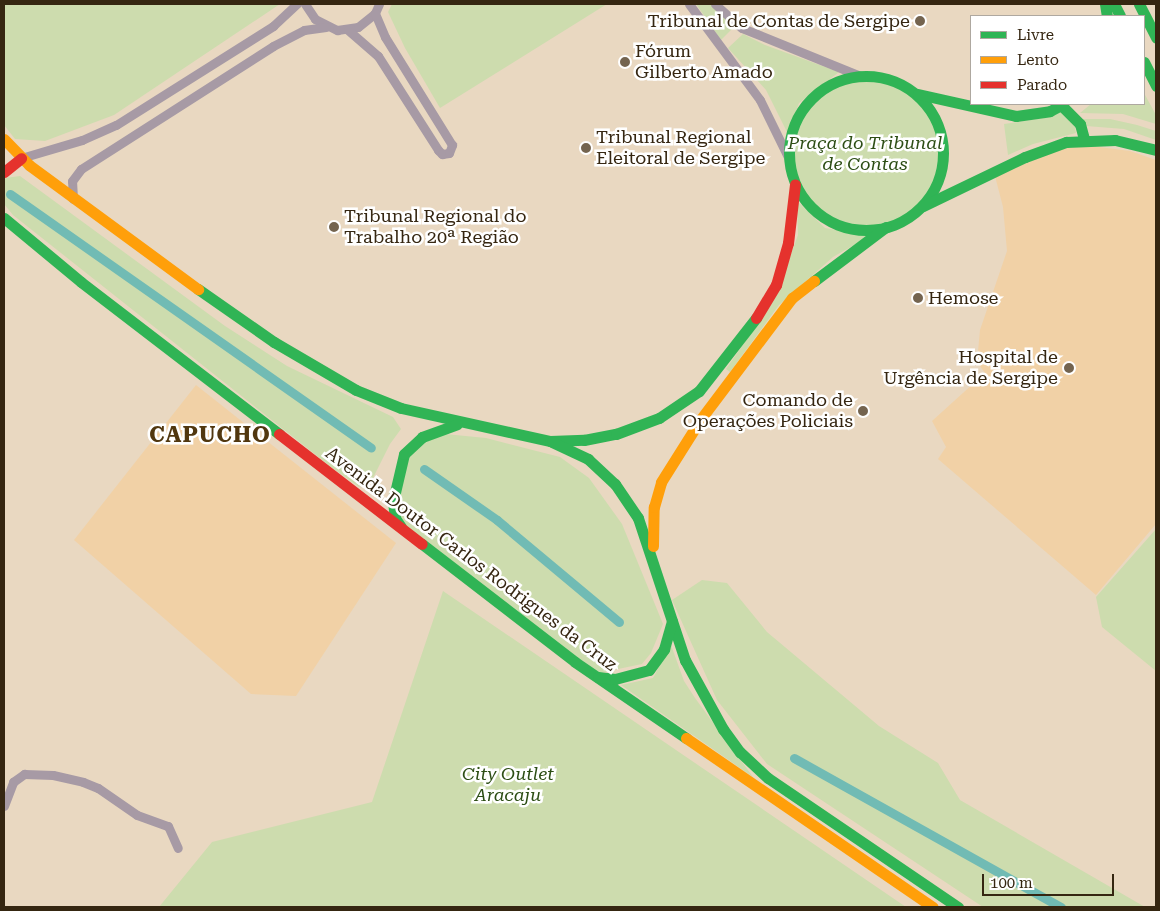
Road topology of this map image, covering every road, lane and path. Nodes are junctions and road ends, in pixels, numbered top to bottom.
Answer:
1 (297, 4) edge
2 (305, 4) edge
3 (379, 4) edge
4 (689, 4) edge
5 (716, 4) edge
6 (375, 13) junction
7 (1145, 16) edge
8 (326, 27) junction
9 (348, 30) junction
10 (1156, 38) edge
11 (1145, 64) edge
12 (860, 76) junction
13 (1156, 86) edge
14 (917, 94) junction
15 (1059, 105) edge
16 (1063, 105) edge
17 (4, 139) edge
18 (1084, 139) junction
19 (1156, 150) edge
20 (788, 157) junction
21 (21, 158) junction
22 (4, 172) edge
23 (795, 184) junction
24 (73, 199) junction
25 (921, 207) junction
26 (4, 218) edge
27 (887, 227) junction
28 (716, 373) junction
29 (730, 381) junction
30 (460, 423) junction
31 (550, 441) junction
32 (403, 530) junction
33 (653, 556) junction
34 (672, 619) junction
35 (596, 677) junction
36 (4, 806) edge
37 (178, 848) dead end
38 (933, 907) edge
39 (958, 907) edge

1 - 21 street
2 - 8 street
3 - 6 street
4 - 20 street
5 - 12 street
6 - 9 street
6 - 9 street
7 - 10 main road
8 - 9 street
8 - 24 street
11 - 13 main road
12 - 14 main road
12 - 20 main road
14 - 15 main road
14 - 25 main road
16 - 18 main road
17 - 21 main road
18 - 19 main road
18 - 25 main road
20 - 23 main road
21 - 22 main road
21 - 24 main road
23 - 27 main road
23 - 28 main road
24 - 30 main road
25 - 27 main road
26 - 32 main road, Avenida Doutor Carlos Rodrigues da Cruz
27 - 29 main road
28 - 29 main road
28 - 31 main road
29 - 33 main road
30 - 31 main road
30 - 32 main road
31 - 33 main road
32 - 35 main road, Avenida Doutor Carlos Rodrigues da Cruz
33 - 34 main road
34 - 35 main road
34 - 39 main road
35 - 38 main road, Avenida Doutor Carlos Rodrigues da Cruz
36 - 37 street

